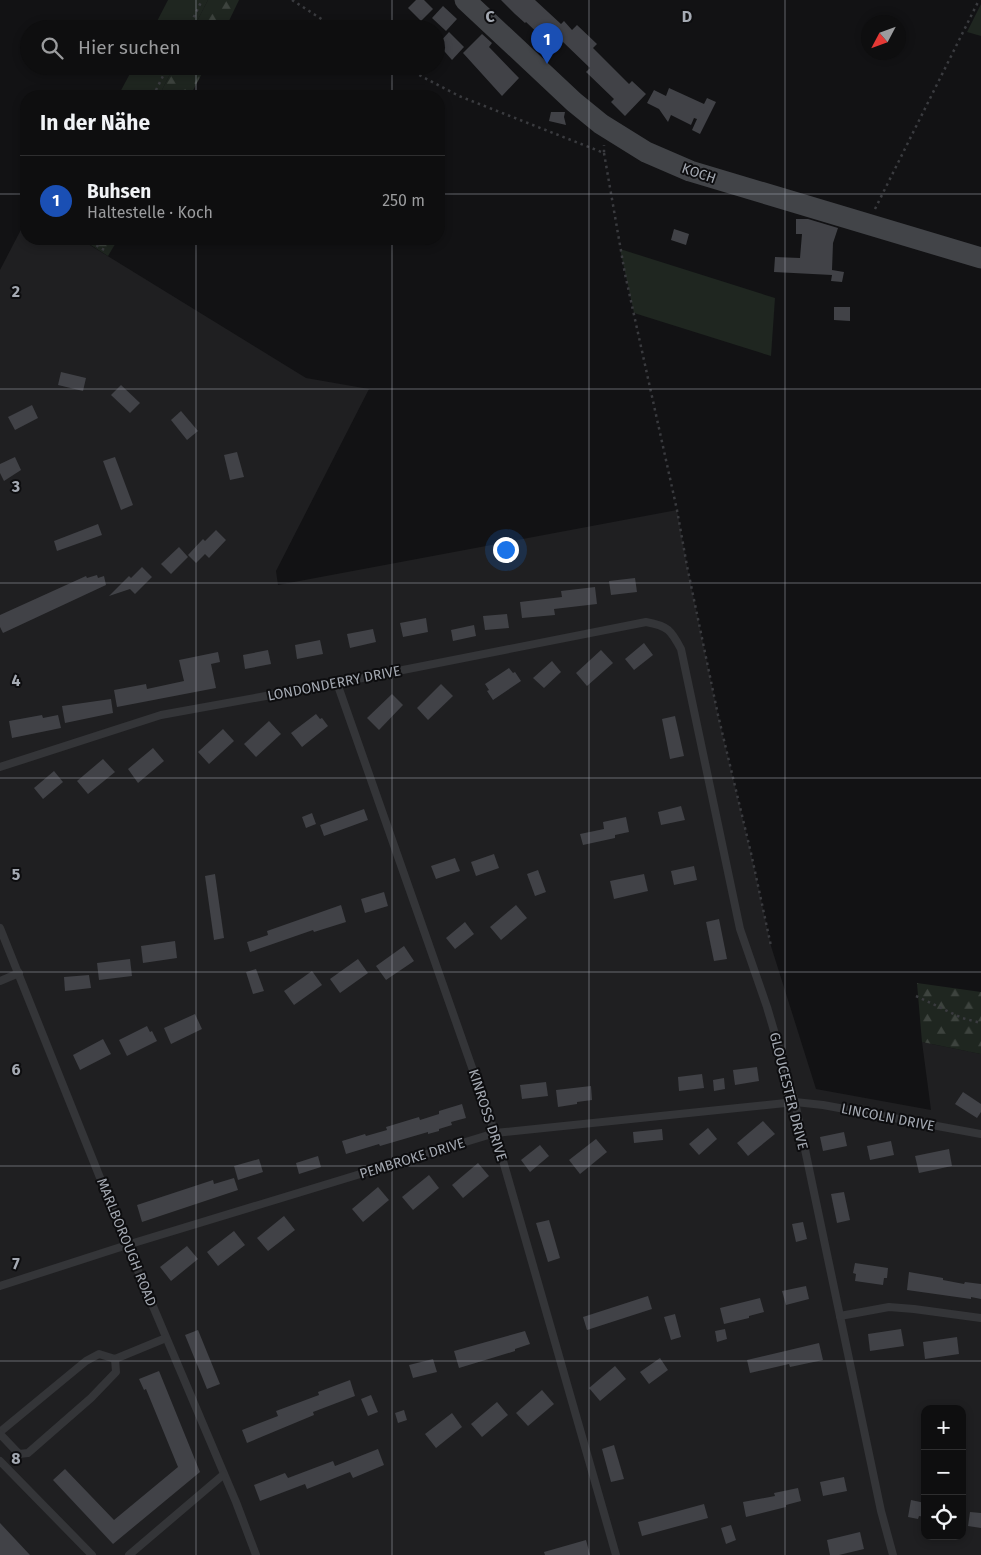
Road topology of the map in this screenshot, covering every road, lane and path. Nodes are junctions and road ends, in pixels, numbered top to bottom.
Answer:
1 (202, 0) edge
2 (292, 0) edge
3 (465, 0) edge
4 (979, 0) edge
5 (192, 20) edge
6 (323, 20) edge
7 (164, 75) edge
8 (419, 75) edge
9 (156, 90) edge
10 (604, 145) dead end
11 (604, 153) junction
12 (867, 225) junction
13 (95, 245) edge
14 (106, 251) dead end
15 (981, 258) edge
16 (671, 631) joint
17 (337, 683) junction
18 (0, 767) edge
19 (0, 928) edge
20 (771, 946) dead end
21 (19, 974) junction
22 (0, 981) edge
23 (916, 996) dead end
24 (981, 1023) edge
25 (795, 1102) junction
26 (495, 1133) junction
27 (981, 1134) edge
28 (127, 1245) junction
29 (0, 1286) edge
30 (840, 1316) junction
31 (981, 1318) edge
32 (166, 1338) junction
33 (115, 1359) junction
34 (0, 1433) edge
35 (0, 1461) edge
36 (223, 1475) junction
37 (92, 1555) edge
38 (129, 1555) edge
39 (256, 1555) edge
40 (616, 1555) edge
41 (893, 1555) edge

1 - 5 path
2 - 6 path
3 - 12 street, KOCH
4 - 12 path
7 - 9 path
8 - 11 path
10 - 11 path
11 - 20 path
12 - 15 street, KOCH
13 - 14 path
16 - 17 lane, LONDONDERRY DRIVE
16 - 25 lane, GLOUCESTER DRIVE
17 - 18 lane, LONDONDERRY DRIVE
17 - 26 lane, KINROSS DRIVE
19 - 21 lane, MARLBOROUGH ROAD
21 - 22 lane
21 - 28 lane, MARLBOROUGH ROAD
23 - 24 path
25 - 26 lane, PEMBROKE DRIVE
25 - 27 lane, LINCOLN DRIVE
25 - 30 lane, GLOUCESTER DRIVE
26 - 28 lane, PEMBROKE DRIVE
26 - 40 lane, KINROSS DRIVE
28 - 29 lane, PEMBROKE DRIVE
28 - 32 lane, MARLBOROUGH ROAD
30 - 31 lane
30 - 41 lane, GLOUCESTER DRIVE
32 - 33 lane
32 - 36 lane, MARLBOROUGH ROAD
33 - 34 lane
33 - 34 lane
35 - 37 lane
36 - 38 lane
36 - 39 lane, MARLBOROUGH ROAD

